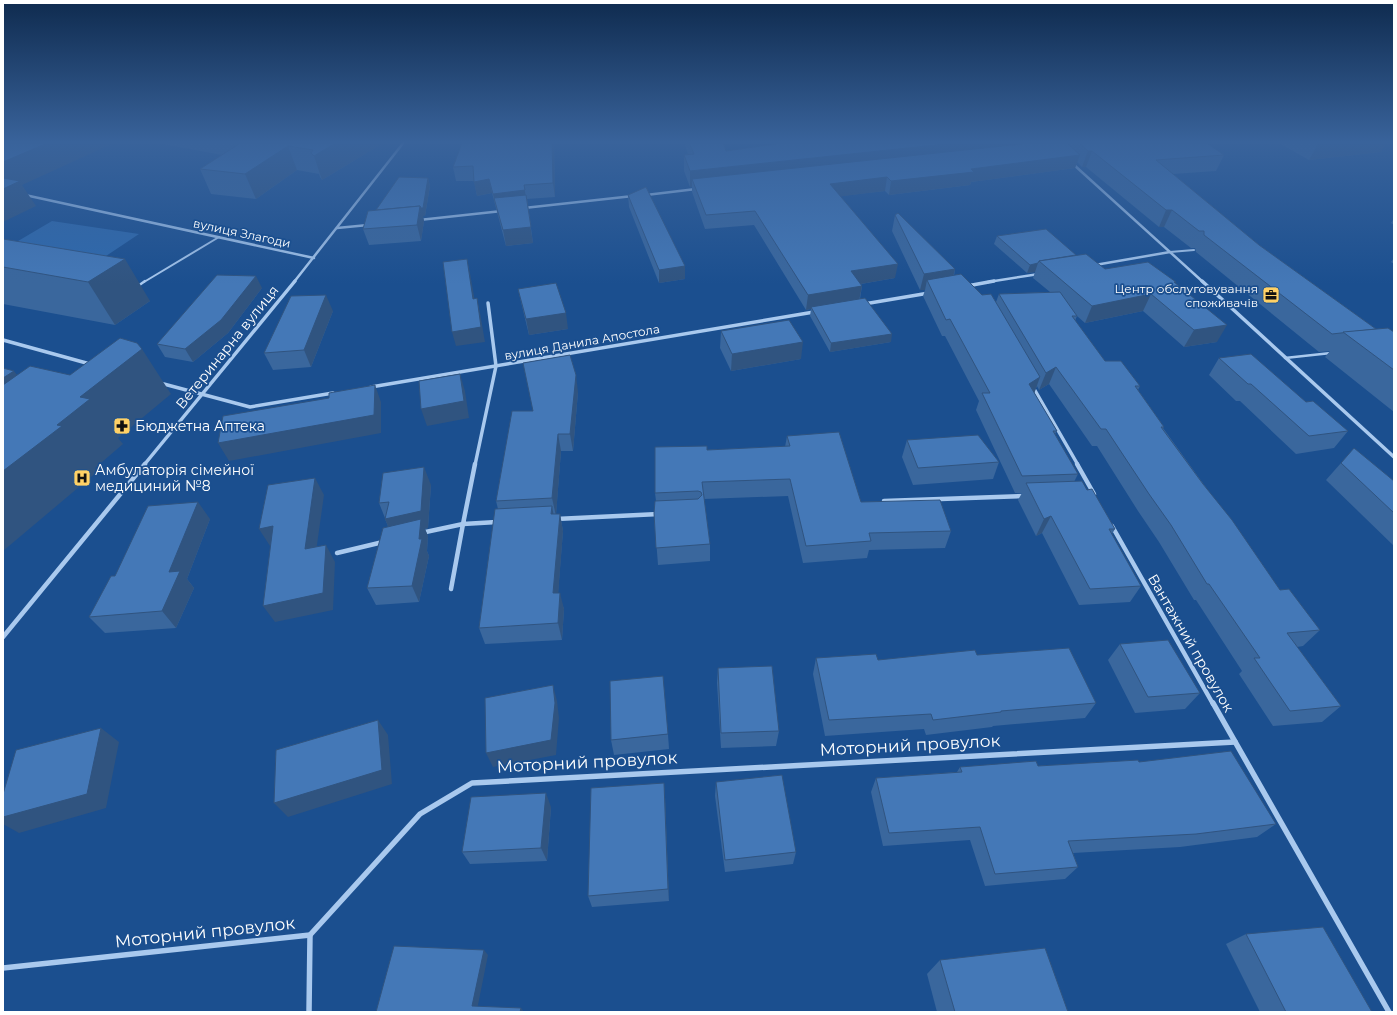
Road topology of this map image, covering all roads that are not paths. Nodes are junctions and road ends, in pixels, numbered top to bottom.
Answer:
1 (367, 189) edge
2 (698, 189) edge
3 (1100, 189) edge
4 (21, 194) edge
5 (646, 195) edge
6 (638, 196) edge
7 (519, 209) edge
8 (503, 210) edge
9 (416, 220) edge
10 (369, 225) edge
11 (337, 228) junction
12 (219, 237) junction
13 (1194, 250) dead end
14 (1170, 252) junction
15 (314, 258) junction
16 (1092, 266) edge
17 (1045, 273) edge
18 (975, 285) junction
19 (136, 287) dead end
20 (959, 288) edge
21 (936, 292) edge
22 (978, 292) edge
23 (488, 303) dead end
24 (857, 305) edge
25 (818, 312) edge
26 (3, 340) edge
27 (1332, 353) dead end
28 (1285, 358) junction
29 (92, 365) joint
30 (496, 366) junction
31 (86, 369) edge
32 (1028, 379) edge
33 (158, 383) dead end
34 (365, 388) edge
35 (334, 393) edge
36 (202, 394) junction
37 (1394, 457) edge
38 (1086, 494) edge
39 (1094, 494) junction
40 (1032, 496) edge
41 (1098, 500) edge
42 (884, 501) edge
43 (666, 513) edge
44 (549, 519) edge
45 (1109, 521) edge
46 (502, 522) edge
47 (463, 524) junction
48 (419, 534) edge
49 (389, 541) edge
50 (337, 553) dead end
51 (451, 588) dead end
52 (3, 637) edge
53 (1235, 742) junction
54 (310, 935) junction
55 (3, 968) edge
56 (309, 1012) edge
57 (1389, 1012) edge

1 - 11 street, Ветеринарна вулиця
2 - 5 street
3 - 14 street
4 - 12 street, вулиця Злагоди
6 - 7 street
8 - 9 street
10 - 11 street
11 - 15 street, Ветеринарна вулиця
12 - 15 street, вулиця Злагоди
12 - 19 lane
13 - 14 lane
14 - 16 street
14 - 28 street
15 - 36 street, Ветеринарна вулиця
17 - 18 street
18 - 20 street
18 - 22 street
21 - 24 street
23 - 30 street
25 - 30 street, вулиця Данила Апостола
26 - 29 street
27 - 28 lane
28 - 37 street
29 - 31 lane
30 - 34 street, вулиця Данила Апостола
30 - 47 street
32 - 39 street
33 - 36 street
35 - 36 street
36 - 52 street, Ветеринарна вулиця
38 - 39 street
39 - 41 street
40 - 42 street
43 - 44 street
45 - 53 street, Вантажний провулок
46 - 47 street
47 - 48 street
47 - 51 street
49 - 50 street
53 - 54 street, Моторний провулок
53 - 57 street, Вантажний провулок
54 - 55 street, Моторний провулок
54 - 56 street

